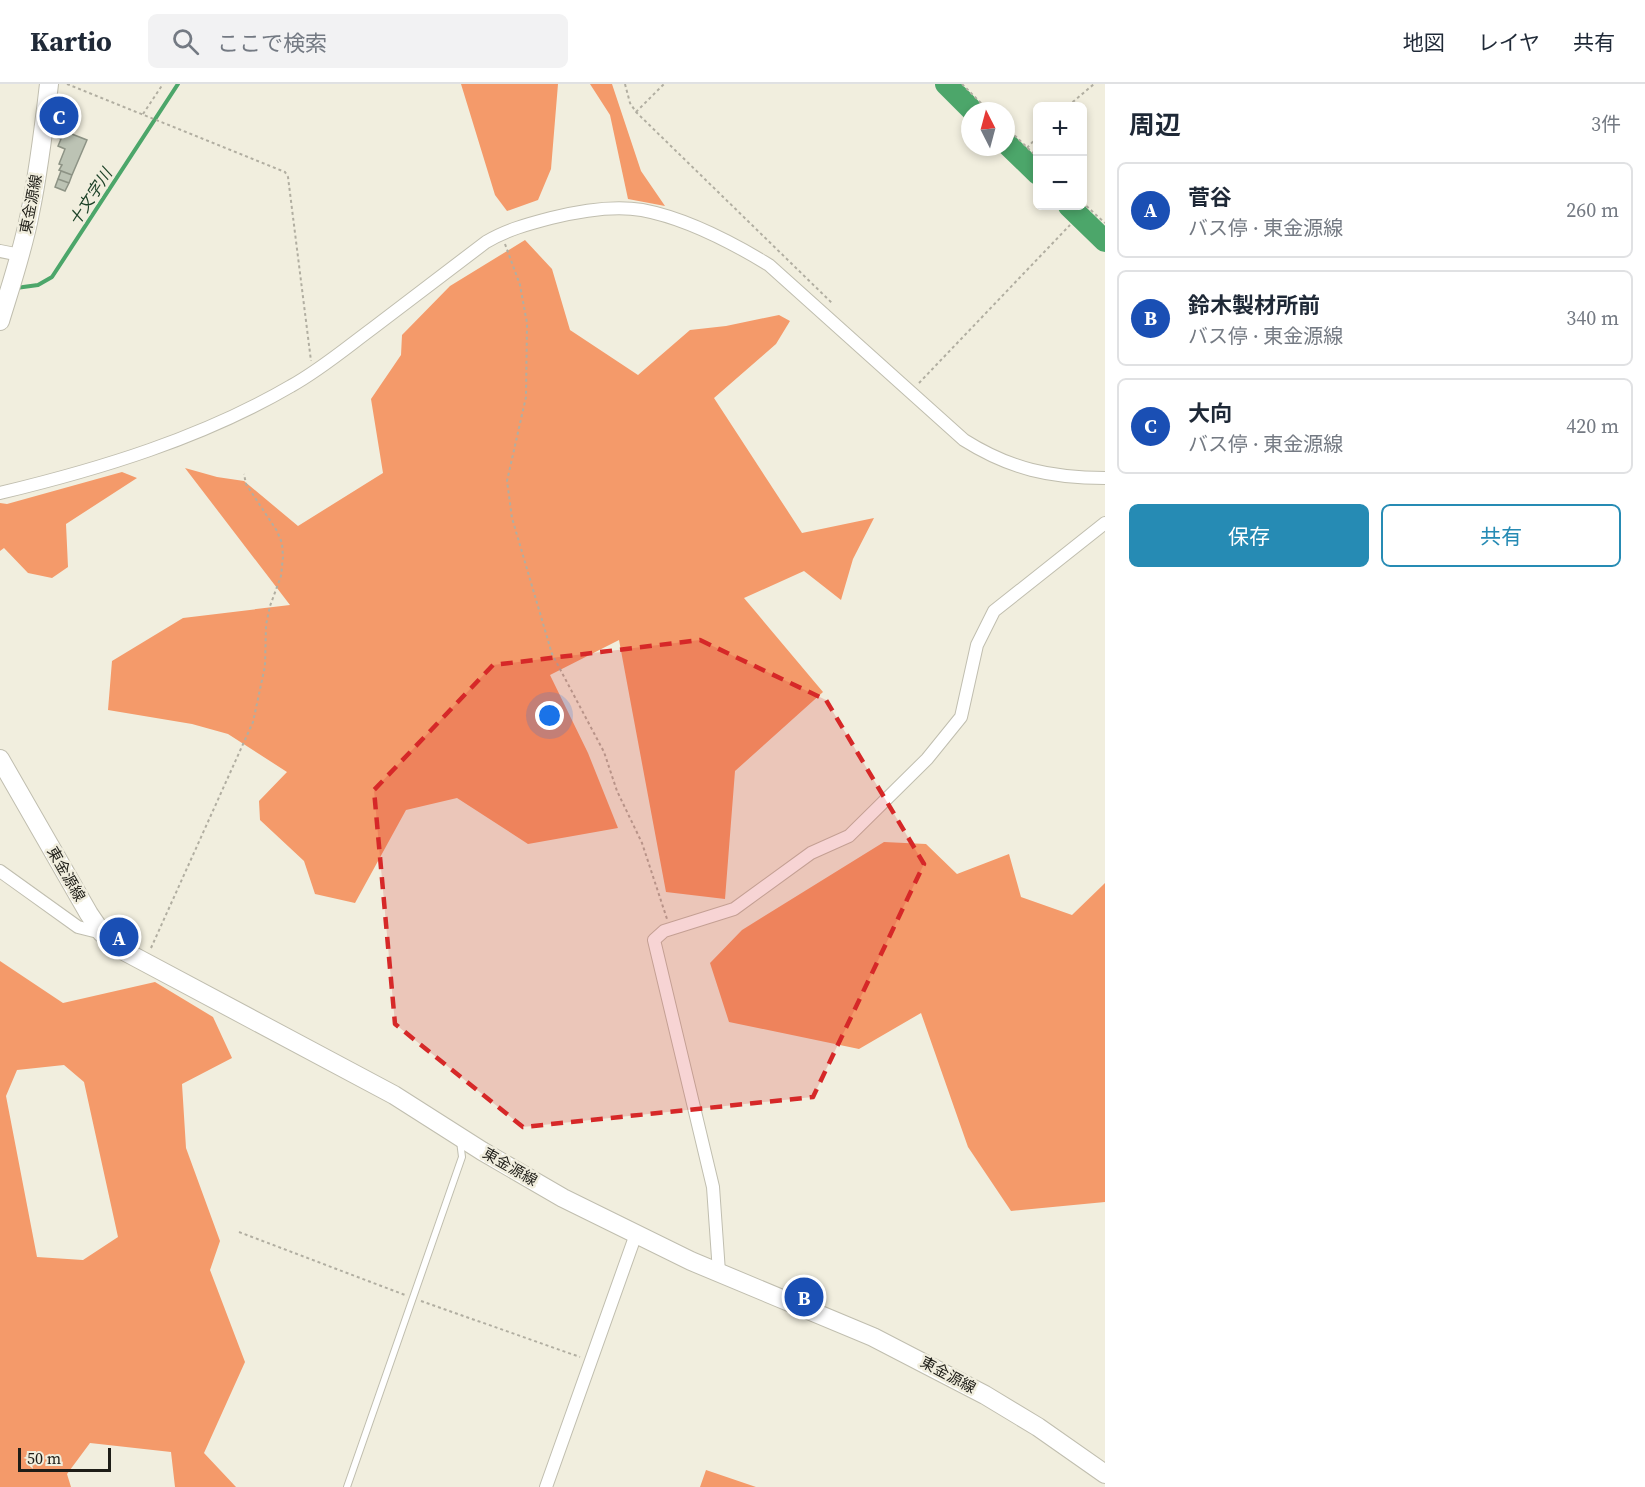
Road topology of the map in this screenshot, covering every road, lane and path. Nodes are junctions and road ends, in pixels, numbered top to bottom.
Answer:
1 (49, 84) edge
2 (67, 84) edge
3 (163, 84) edge
4 (625, 84) edge
5 (664, 84) edge
6 (962, 84) edge
7 (1094, 84) edge
8 (981, 102) edge
9 (1073, 102) edge
10 (636, 112) junction
11 (142, 114) junction
12 (1015, 136) edge
13 (1033, 141) edge
14 (1027, 148) junction
15 (1036, 156) edge
16 (1087, 206) edge
17 (1105, 223) edge
18 (1070, 225) dead end
19 (502, 233) junction
20 (0, 251) edge
21 (20, 255) junction
22 (832, 304) dead end
23 (0, 321) edge
24 (312, 372) junction
25 (916, 386) dead end
26 (244, 474) dead end
27 (1105, 478) edge
28 (0, 493) edge
29 (1105, 523) edge
30 (0, 759) edge
31 (0, 871) edge
32 (670, 929) junction
33 (102, 933) junction
34 (145, 961) junction
35 (459, 1136) junction
36 (636, 1234) junction
37 (719, 1272) junction
38 (1105, 1474) edge
39 (347, 1487) edge
40 (546, 1487) edge

1 - 21 main road, 東金源線
2 - 11 path
3 - 11 path
4 - 10 path
5 - 10 path
6 - 8 path
7 - 9 path
10 - 22 path
11 - 24 path
12 - 14 path
13 - 14 path
14 - 15 path
16 - 17 path
18 - 25 path
19 - 24 street
19 - 27 street
19 - 32 path
20 - 21 street
21 - 23 main road, 東金源線
24 - 28 street
26 - 34 path
29 - 32 street
30 - 33 main road, 東金源線
31 - 33 street
32 - 37 street
33 - 34 main road, 東金源線
34 - 35 main road, 東金源線
35 - 36 main road, 東金源線
35 - 39 lane
36 - 37 main road, 東金源線
36 - 40 street
37 - 38 main road, 東金源線

